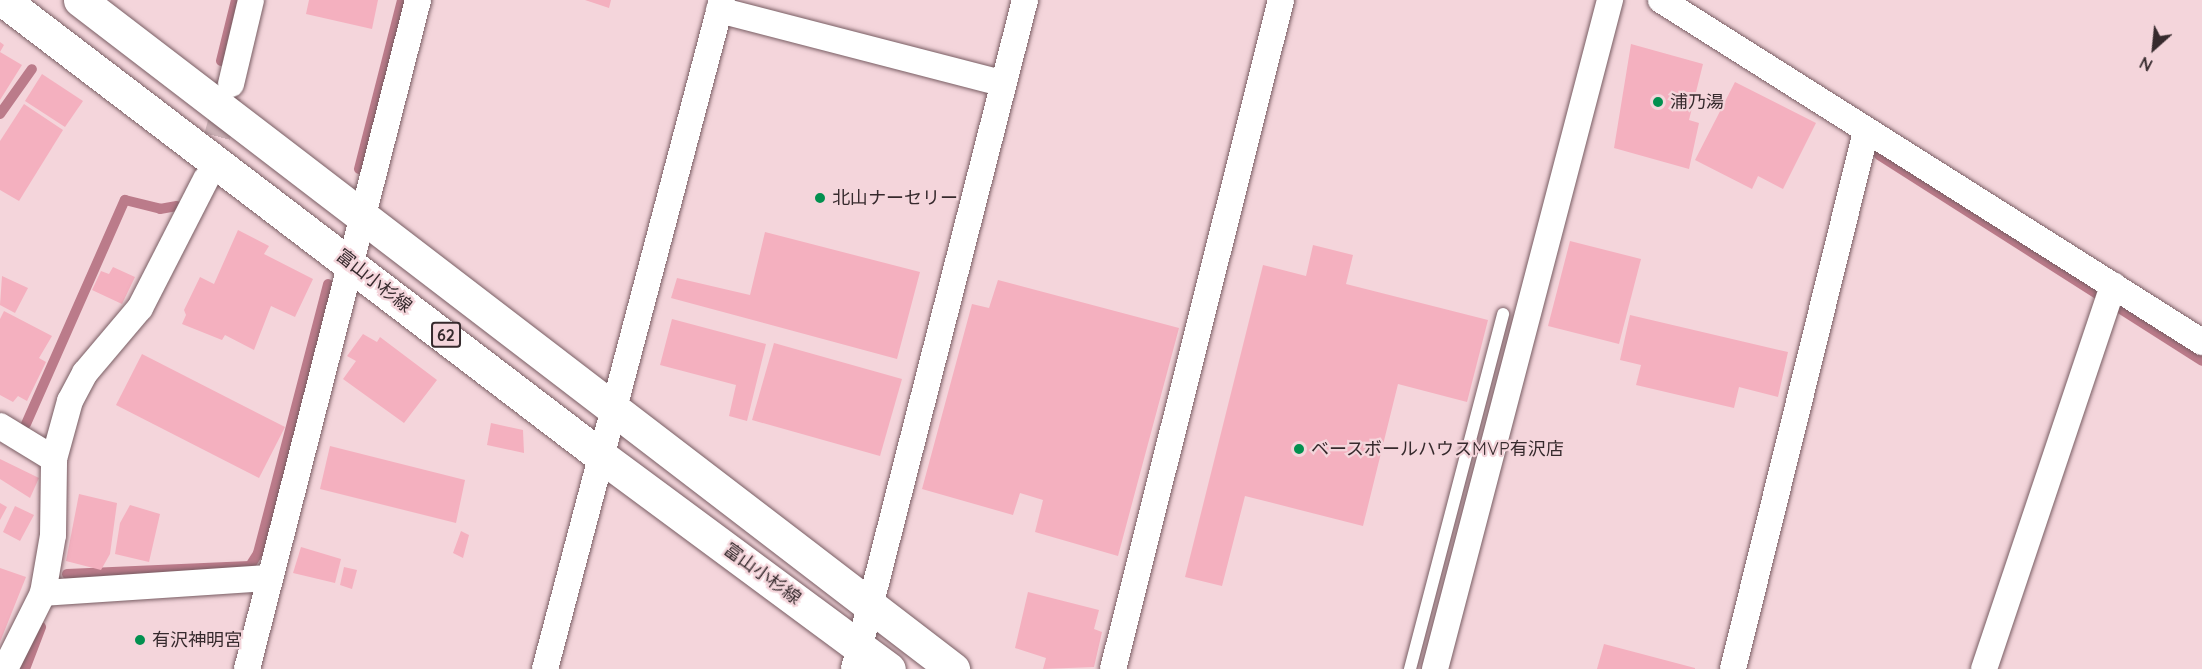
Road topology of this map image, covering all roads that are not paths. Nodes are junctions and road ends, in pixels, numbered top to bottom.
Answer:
1 (3, 0) edge
2 (80, 0) edge
3 (251, 0) edge
4 (418, 0) edge
5 (1025, 0) edge
6 (1281, 0) edge
7 (1610, 0) edge
8 (1661, 0) edge
9 (720, 5) edge
10 (1002, 82) junction
11 (231, 84) tunnel mouth
12 (1866, 131) junction
13 (206, 179) tunnel mouth
14 (362, 218) junction
15 (352, 264) junction
16 (2113, 285) junction
17 (1503, 314) dead end
18 (2202, 342) edge
19 (613, 412) junction
20 (0, 426) edge
21 (601, 456) junction
22 (54, 459) junction
23 (270, 578) junction
24 (43, 594) junction
25 (871, 603) junction
26 (857, 658) edge
27 (4, 669) edge
28 (247, 669) edge
29 (545, 669) edge
30 (889, 669) edge
31 (953, 669) edge
32 (1113, 669) edge
33 (1410, 669) edge
34 (1435, 669) edge
35 (1733, 669) edge
36 (1984, 669) edge

1 - 15 main road, 富山小杉線 / 62
2 - 14 main road, 62
3 - 11 street
4 - 14 street
5 - 10 street
6 - 32 street
7 - 34 street
8 - 12 street
9 - 10 street
9 - 19 street
10 - 25 street
12 - 16 street
12 - 35 street
13 - 22 street
14 - 15 street
14 - 19 main road, 62
15 - 21 main road, 富山小杉線 / 62
15 - 23 street
16 - 18 street
16 - 36 street
17 - 33 lane
19 - 21 street
19 - 25 main road, 62
20 - 22 street
21 - 26 main road, 富山小杉線 / 62
21 - 29 street
22 - 24 street
23 - 24 street
23 - 28 street
24 - 27 street
25 - 26 street
25 - 31 main road, 62
26 - 30 main road, 富山小杉線 / 62

